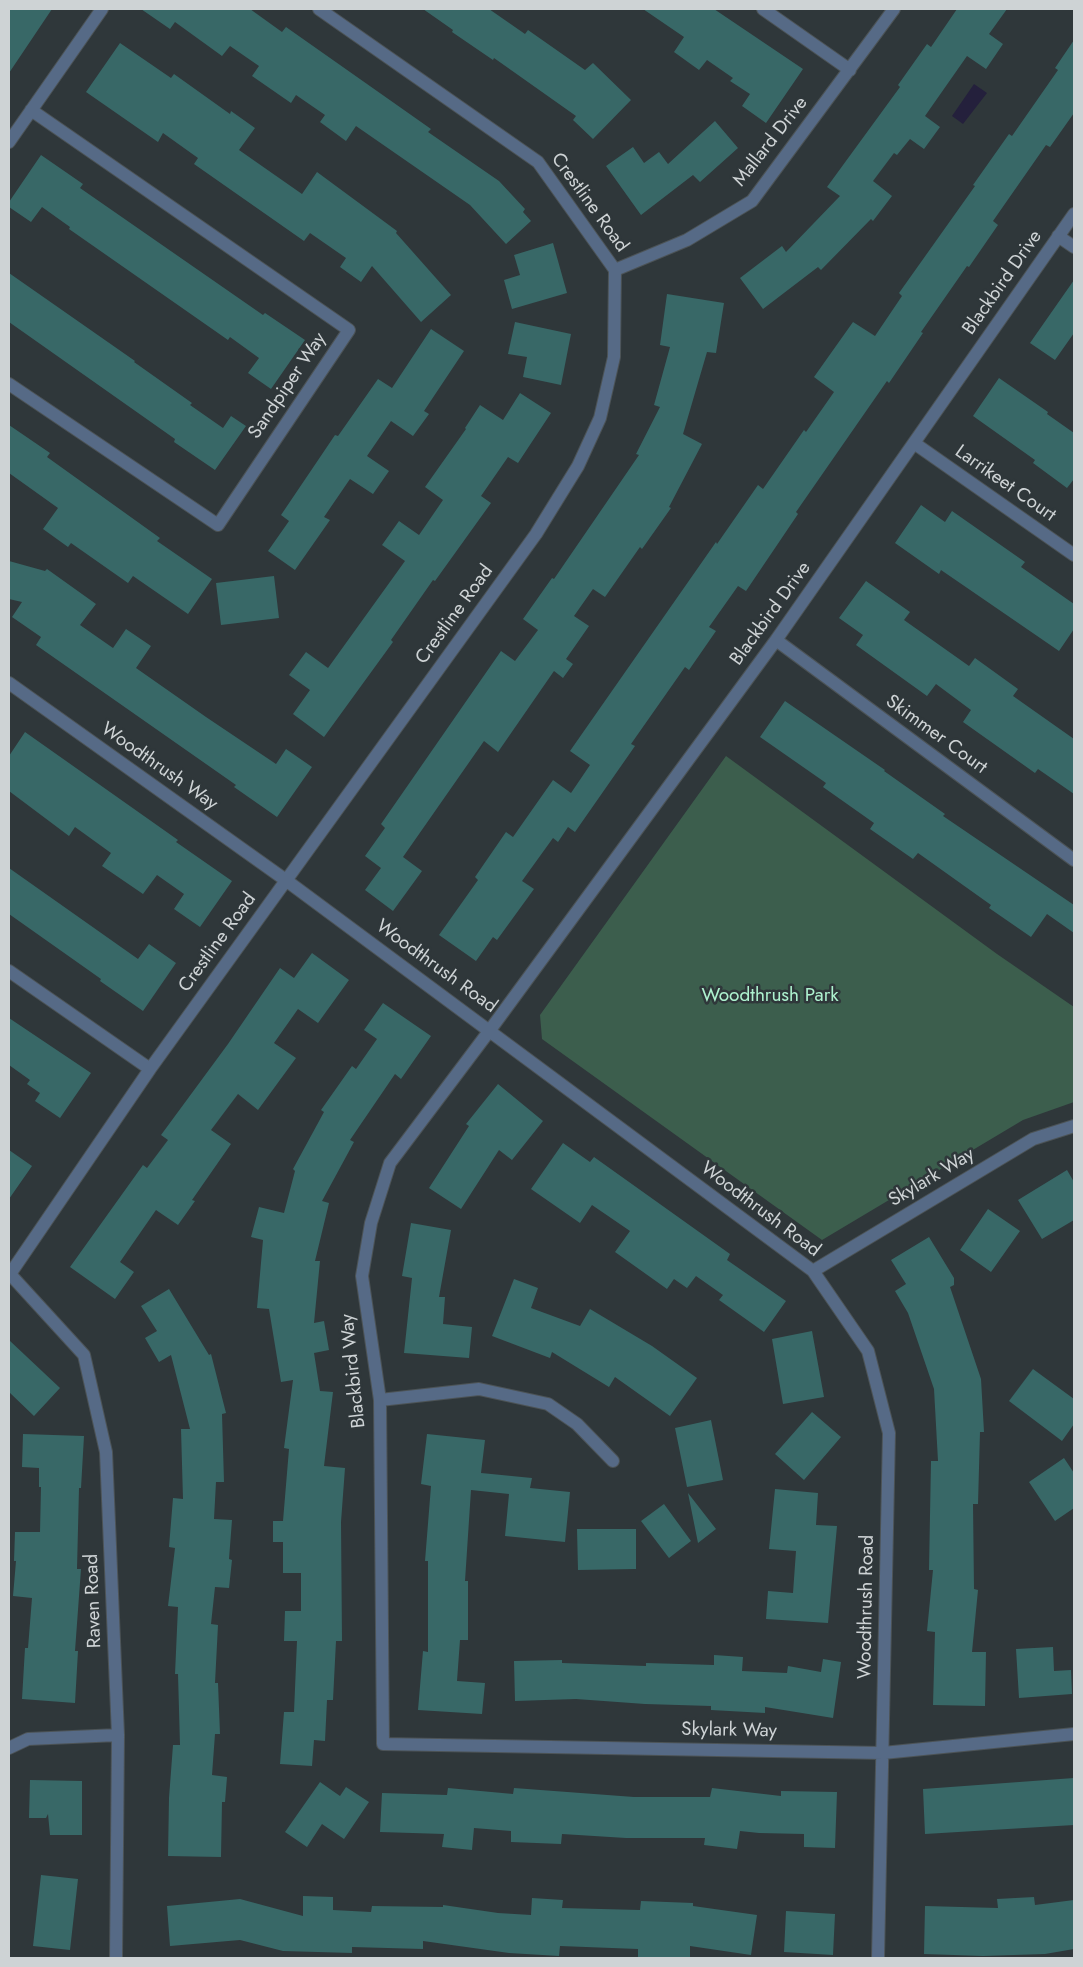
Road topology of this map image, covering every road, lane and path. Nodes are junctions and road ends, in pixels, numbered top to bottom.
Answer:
1 (102, 9) edge
2 (320, 9) edge
3 (763, 9) edge
4 (894, 9) edge
5 (850, 70) junction
6 (31, 110) junction
7 (9, 142) edge
8 (1074, 214) edge
9 (1058, 236) junction
10 (1074, 247) edge
11 (615, 270) junction
12 (9, 384) edge
13 (914, 443) junction
14 (1074, 555) edge
15 (776, 640) junction
16 (9, 683) edge
17 (1074, 860) edge
18 (287, 881) junction
19 (9, 971) edge
20 (490, 1030) junction
21 (150, 1069) junction
22 (1074, 1126) edge
23 (813, 1271) junction
24 (9, 1273) edge
25 (380, 1400) junction
26 (613, 1462) dead end
27 (1074, 1734) edge
28 (118, 1735) junction
29 (383, 1744) joint
30 (9, 1748) edge
31 (882, 1753) junction
32 (116, 1958) edge
33 (878, 1958) edge

1 - 6 street
2 - 11 street, Crestline Road
3 - 5 street
4 - 5 street, Mallard Drive
5 - 11 street, Mallard Drive
6 - 7 street
6 - 12 street, Sandpiper Way
8 - 9 street, Blackbird Drive
9 - 10 street
9 - 13 street, Blackbird Drive
11 - 18 street, Crestline Road
13 - 14 street, Larrikeet Court
13 - 15 street, Blackbird Drive
15 - 17 street, Skimmer Court
15 - 20 street, Blackbird Drive
16 - 18 street, Woodthrush Way
18 - 20 street, Woodthrush Road
18 - 21 street, Crestline Road
19 - 21 street
20 - 23 street, Woodthrush Road
20 - 25 street, Blackbird Way
21 - 24 street, Crestline Road
22 - 23 street, Skylark Way
23 - 31 street, Woodthrush Road
24 - 28 street, Raven Road
25 - 26 street
25 - 29 street, Blackbird Way
27 - 31 street, Skylark Way
28 - 30 street
28 - 32 street, Raven Road
29 - 31 street, Skylark Way
31 - 33 street, Woodthrush Road

